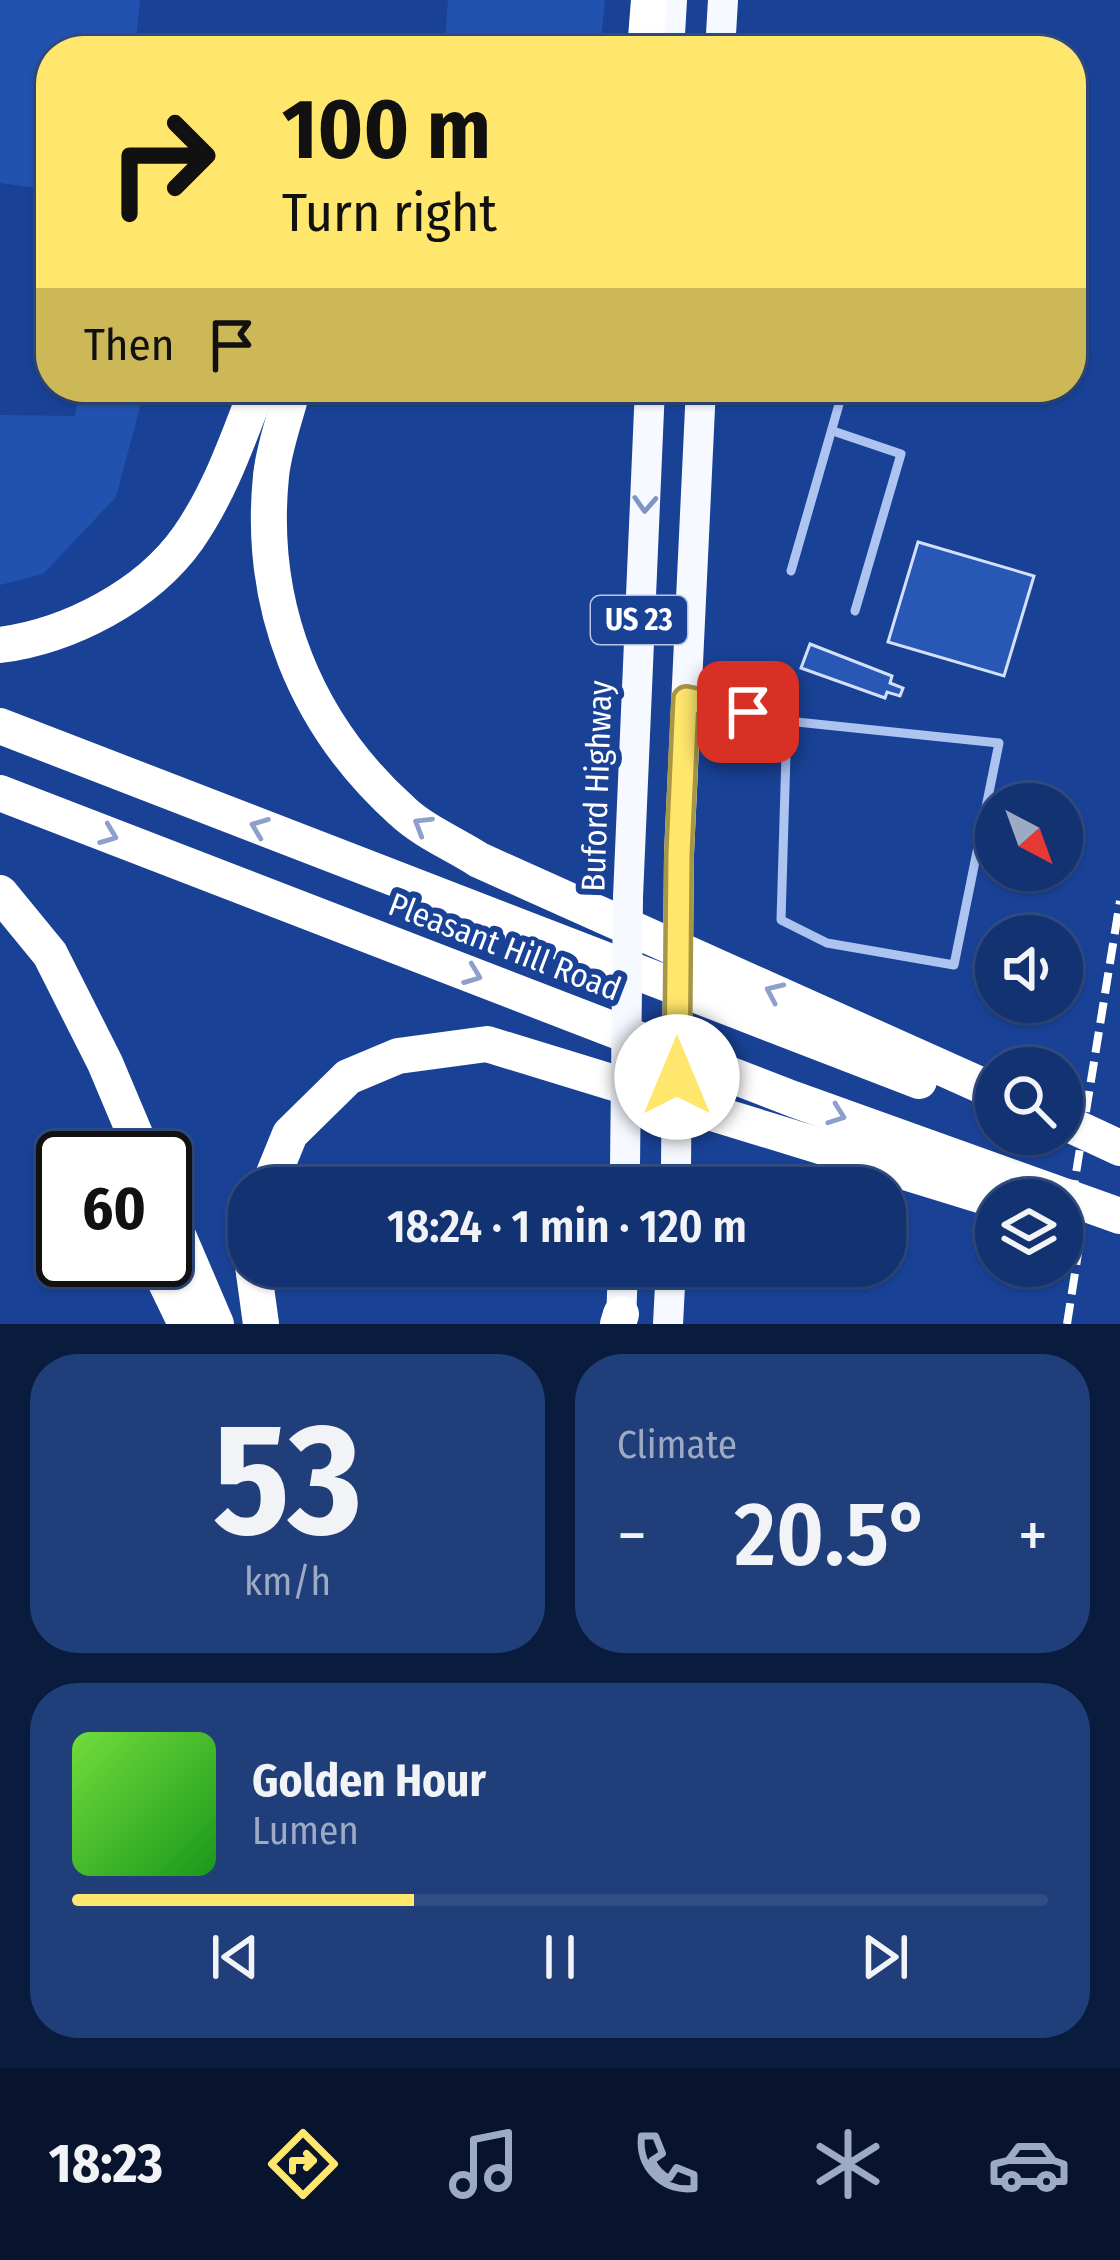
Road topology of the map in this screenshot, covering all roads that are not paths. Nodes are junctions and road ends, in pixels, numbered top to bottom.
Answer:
1 (649, 0) edge
2 (672, 0) edge
3 (723, 0) edge
4 (646, 36) edge
5 (670, 36) edge
6 (721, 36) edge
7 (252, 402) edge
8 (289, 402) edge
9 (303, 402) edge
10 (649, 402) edge
11 (700, 402) edge
12 (840, 402) edge
13 (832, 431) junction
14 (271, 474) junction
15 (791, 571) dead end
16 (855, 610) dead end
17 (0, 645) edge
18 (686, 699) junction
19 (787, 721) junction
20 (0, 726) edge
21 (0, 793) edge
22 (0, 893) edge
23 (105, 1064) junction
24 (975, 1083) edge
25 (975, 1101) edge
26 (121, 1131) edge
27 (134, 1131) edge
28 (1083, 1132) edge
29 (1083, 1140) edge
30 (1120, 1151) edge
31 (277, 1167) edge
32 (625, 1167) edge
33 (676, 1167) edge
34 (888, 1167) edge
35 (906, 1172) edge
36 (975, 1194) edge
37 (1120, 1216) edge
38 (1083, 1227) edge
39 (1120, 1238) edge
40 (192, 1268) edge
41 (168, 1287) edge
42 (256, 1287) edge
43 (621, 1287) edge
44 (670, 1287) edge
45 (620, 1320) edge
46 (186, 1324) edge
47 (216, 1324) edge
48 (261, 1324) edge
49 (668, 1324) edge

1 - 4 highway
2 - 5 main road
3 - 6 main road
7 - 17 highway
8 - 14 highway
9 - 14 highway
10 -> 32 main road, Buford Highway / US 23, bridge
11 - 18 main road, US 23
12 - 13 lane
13 - 15 lane
13 - 16 lane
24 -> 14 highway
18 - 19 lane
18 - 33 main road, US 23, bridge
19 - 19 lane
25 -> 20 highway, Pleasant Hill Road
21 -> 37 highway, Pleasant Hill Road
22 - 23 highway
23 - 26 highway
23 - 27 highway
28 - 30 highway
29 - 30 highway
31 - 34 highway
35 - 36 highway
38 - 39 highway
40 - 47 highway
41 - 46 highway
42 - 48 highway
43 - 45 main road
44 - 49 main road

